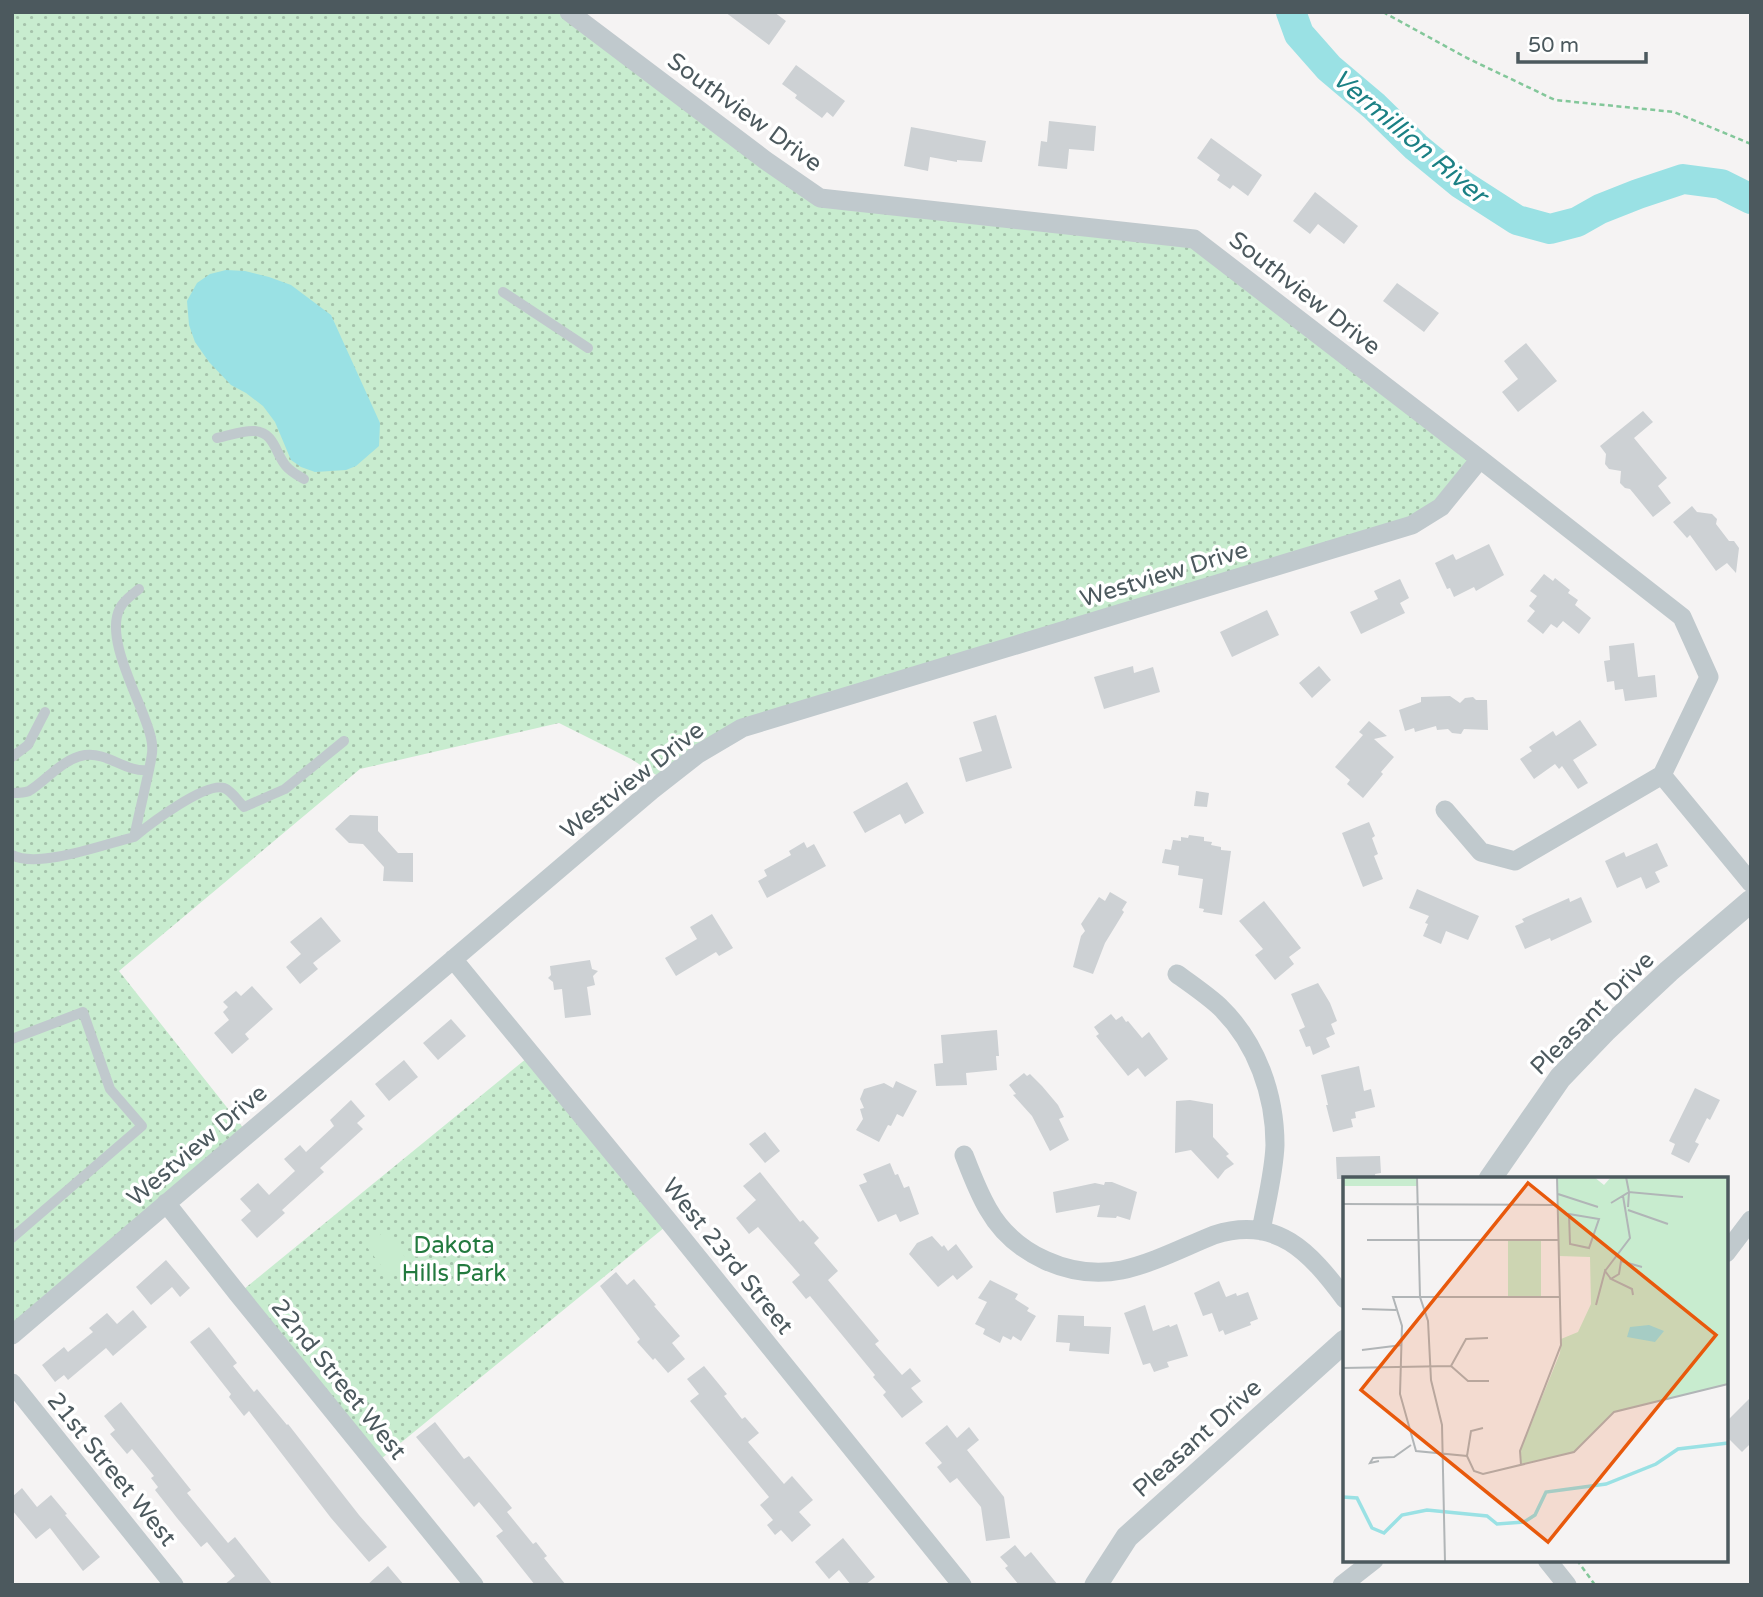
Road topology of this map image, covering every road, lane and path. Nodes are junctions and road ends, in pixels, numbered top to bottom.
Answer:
1 (569, 12) edge
2 (1383, 12) edge
3 (1751, 144) edge
4 (503, 292) dead end
5 (588, 348) dead end
6 (217, 438) dead end
7 (1480, 458) junction
8 (304, 479) dead end
9 (139, 589) dead end
10 (45, 712) dead end
11 (344, 741) dead end
12 (12, 757) edge
13 (149, 770) junction
14 (1662, 775) junction
15 (12, 793) edge
16 (1445, 810) dead end
17 (134, 837) junction
18 (12, 855) edge
19 (1751, 883) edge
20 (1751, 901) edge
21 (453, 960) junction
22 (1177, 974) dead end
23 (12, 1039) edge
24 (964, 1155) dead end
25 (1491, 1177) edge
26 (166, 1203) junction
27 (1751, 1220) edge
28 (1261, 1231) junction
29 (12, 1238) edge
30 (1728, 1250) edge
31 (1343, 1297) edge
32 (12, 1335) edge
33 (1343, 1343) edge
34 (12, 1384) edge
35 (1550, 1562) edge
36 (1578, 1562) edge
37 (1367, 1572) edge
38 (174, 1585) edge
39 (474, 1585) edge
40 (962, 1585) edge
41 (1096, 1585) edge
42 (1342, 1585) edge
43 (1567, 1585) edge
44 (1595, 1585) edge

1 - 7 street, Southview Drive
2 - 3 path
4 - 5 lane
6 - 8 lane
7 - 14 street, Southview Drive
7 - 21 street, Westview Drive
9 - 13 lane
10 - 12 lane
11 - 17 lane
13 - 15 lane
13 - 17 lane
14 - 16 street
14 - 19 street
17 - 18 lane
20 - 25 street, Pleasant Drive
21 - 26 street, Westview Drive
21 - 40 street, West 23rd Street
22 - 28 street
23 - 29 lane
24 - 28 street
26 - 32 street, Westview Drive
26 - 39 street, 22nd Street West
27 - 30 street
28 - 31 street
33 - 41 street, Pleasant Drive
34 - 38 street, 21st Street West
35 - 43 street
36 - 44 path
37 - 42 street

